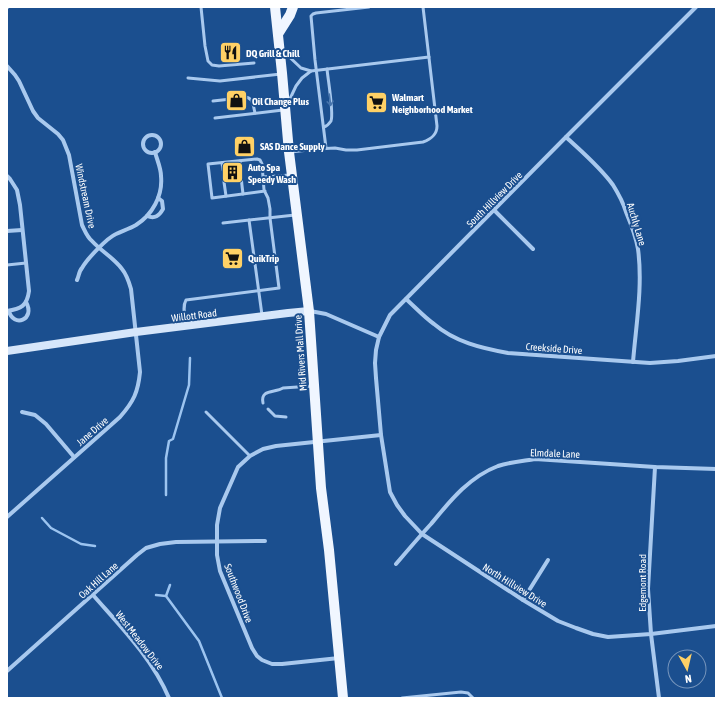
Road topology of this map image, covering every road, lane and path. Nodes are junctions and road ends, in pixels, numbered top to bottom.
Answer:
1 (201, 7) edge
2 (275, 7) edge
3 (293, 7) edge
4 (369, 7) edge
5 (423, 7) edge
6 (696, 7) edge
7 (349, 8) edge
8 (278, 34) junction
9 (279, 47) junction
10 (429, 57) junction
11 (254, 63) dead end
12 (7, 66) edge
13 (327, 69) junction
14 (311, 71) junction
15 (316, 71) junction
16 (282, 73) junction
17 (188, 78) dead end
18 (243, 97) dead end
19 (231, 98) dead end
20 (213, 101) dead end
21 (285, 110) junction
22 (255, 113) junction
23 (215, 118) dead end
24 (324, 127) junction
25 (566, 137) junction
26 (326, 148) junction
27 (155, 152) junction
28 (289, 152) junction
29 (240, 161) junction
30 (222, 163) junction
31 (240, 167) dead end
32 (223, 170) dead end
33 (292, 175) junction
34 (7, 176) edge
35 (241, 177) dead end
36 (263, 177) junction
37 (224, 182) dead end
38 (265, 191) junction
39 (243, 194) junction
40 (226, 196) junction
41 (158, 198) junction
42 (494, 210) junction
43 (297, 214) junction
44 (147, 216) junction
45 (270, 218) junction
46 (249, 220) junction
47 (223, 223) dead end
48 (22, 230) junction
49 (7, 231) edge
50 (99, 248) junction
51 (532, 249) dead end
52 (26, 263) junction
53 (7, 265) edge
54 (77, 280) dead end
55 (258, 290) junction
56 (406, 299) junction
57 (26, 302) junction
58 (8, 311) edge
59 (309, 311) junction
60 (262, 316) junction
61 (186, 326) junction
62 (136, 332) junction
63 (379, 337) junction
64 (7, 351) edge
65 (716, 356) edge
66 (633, 362) junction
67 (315, 386) junction
68 (264, 403) dead end
69 (268, 409) dead end
70 (22, 412) dead end
71 (206, 412) dead end
72 (286, 417) dead end
73 (381, 435) junction
74 (318, 441) junction
75 (250, 456) junction
76 (74, 457) junction
77 (655, 467) junction
78 (716, 469) edge
79 (7, 517) edge
80 (422, 534) junction
81 (265, 541) dead end
82 (216, 542) junction
83 (548, 560) dead end
84 (396, 564) dead end
85 (93, 595) junction
86 (523, 600) junction
87 (716, 626) edge
88 (651, 634) junction
89 (339, 658) junction
90 (7, 671) edge
91 (169, 698) edge
92 (344, 698) edge
93 (402, 698) edge
94 (473, 698) edge
95 (659, 698) edge

1 - 11 lane
2 - 8 main road, Mid Rivers Mall Drive
3 - 8 main road
4 - 7 lane
5 - 10 lane
6 - 25 street, South Hillview Drive
7 - 15 lane
8 - 9 main road, Mid Rivers Mall Drive
9 - 14 lane
9 - 16 main road, Mid Rivers Mall Drive
10 - 13 lane
10 - 26 lane
12 - 50 street, Windstream Drive
13 - 15 lane
13 -> 24 lane
14 - 15 lane
14 - 21 lane
15 - 24 lane
16 - 17 lane
16 - 21 main road, Mid Rivers Mall Drive
18 - 22 lane
19 - 20 lane
21 - 22 lane
21 - 28 main road, Mid Rivers Mall Drive
22 - 23 lane
24 - 26 lane
25 - 42 street, South Hillview Drive
25 - 66 street, Auchly Lane
26 - 28 lane
27 - 27 street
27 - 41 street
28 - 33 main road, Mid Rivers Mall Drive
29 - 30 lane
29 - 31 lane
29 - 36 lane
30 - 32 lane
30 - 40 lane
33 - 36 lane
33 - 43 main road, Mid Rivers Mall Drive
34 - 48 street
35 - 39 lane
36 - 38 lane
37 - 40 lane
38 - 39 lane
38 - 45 lane
39 - 40 lane
41 - 44 street
41 - 44 street
42 - 51 street
42 - 56 street, South Hillview Drive
43 - 45 lane
43 - 59 main road, Mid Rivers Mall Drive
44 - 50 street
45 - 46 lane
45 - 55 lane
46 - 47 lane
46 - 55 lane
48 - 49 street
48 - 52 street
50 - 54 street
50 - 62 street, Windstream Drive
52 - 53 lane
52 - 57 street
55 - 60 lane
55 - 61 lane
56 - 63 street, South Hillview Drive
56 - 66 street, Creekside Drive
57 - 58 street
57 - 58 street
59 - 60 main road, Willott Road
59 - 63 street, Willott Road
59 - 67 main road, Mid Rivers Mall Drive
60 - 61 main road, Willott Road
61 - 62 main road, Willott Road
62 - 64 main road, Willott Road
62 - 76 street, Jane Drive
63 - 73 street, South Hillview Drive
65 - 66 street, Creekside Drive
67 - 68 lane
67 - 74 main road, Mid Rivers Mall Drive
69 - 72 lane
70 - 76 street
71 - 75 lane
73 - 74 street, Southwood Drive
73 - 80 street, North Hillview Drive
74 - 75 street, Southwood Drive
74 - 89 main road, Mid Rivers Mall Drive
75 - 82 street, Southwood Drive
76 - 79 street, Jane Drive
77 - 78 street, Elmdale Lane
77 - 80 street, Elmdale Lane
77 - 88 street, Edgemont Road
80 - 84 street, Elmdale Lane
80 - 86 street, North Hillview Drive
81 - 82 street, Oak Hill Lane
82 - 85 street, Oak Hill Lane
82 - 89 street, Southwood Drive
83 - 86 street
85 - 90 street, Oak Hill Lane
85 - 91 street, West Meadow Drive
86 - 88 street, North Hillview Drive
87 - 88 street, North Hillview Drive
88 - 95 street, Edgemont Road
89 - 92 main road, Mid Rivers Mall Drive
93 - 94 lane

